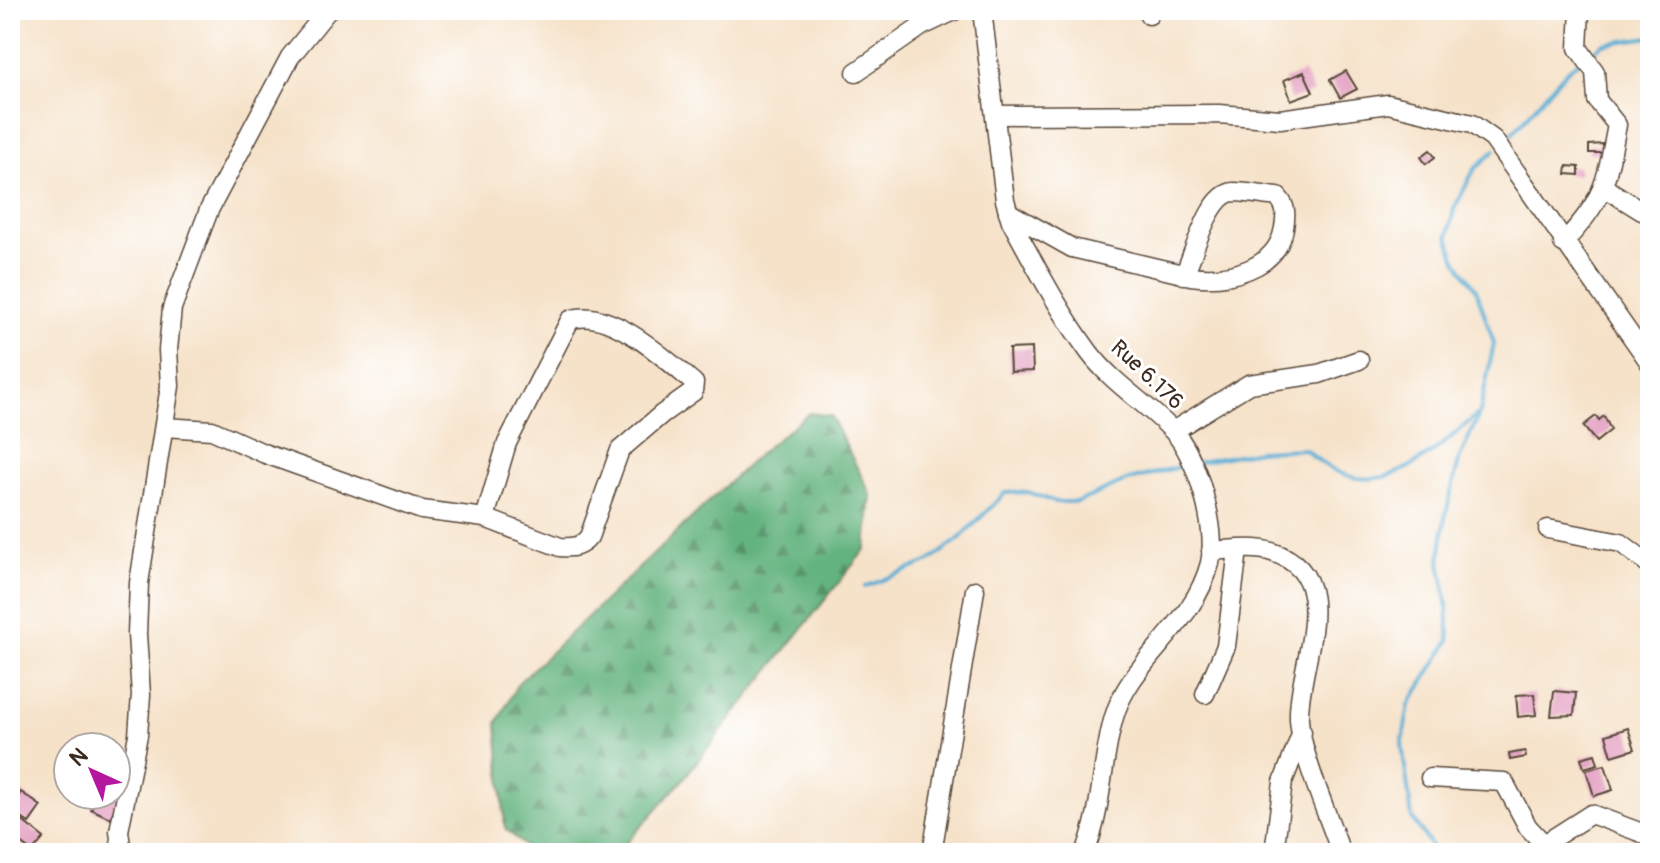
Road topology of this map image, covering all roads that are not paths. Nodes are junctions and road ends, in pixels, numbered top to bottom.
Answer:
1 (328, 10) edge
2 (956, 10) edge
3 (982, 10) edge
4 (1580, 10) edge
5 (856, 72) dead end
6 (997, 115) junction
7 (1605, 188) junction
8 (1642, 211) dead end
9 (1008, 212) junction
10 (1563, 243) junction
11 (1184, 275) junction
12 (1359, 360) dead end
13 (1650, 363) edge
14 (164, 427) junction
15 (1173, 431) junction
16 (485, 518) junction
17 (1548, 529) dead end
18 (1238, 550) junction
19 (1211, 551) junction
20 (1650, 565) edge
21 (975, 590) dead end
22 (1205, 694) dead end
23 (1302, 732) junction
24 (1430, 778) dead end
25 (1650, 836) edge
26 (122, 853) edge
27 (932, 853) edge
28 (1085, 853) edge
29 (1274, 853) edge
30 (1341, 853) edge

1 - 14 street
2 - 5 street
3 - 6 street, Rue 6.176
4 - 7 street
6 - 9 street, Rue 6.176
6 - 10 street
7 - 8 street
7 - 10 street
9 - 11 street
9 - 15 street, Rue 6.176
10 - 13 street
11 - 11 street
12 - 15 street
14 - 16 street
14 - 26 street
15 - 19 street, Rue 6.176
16 - 16 street
17 - 20 street
18 - 19 street
18 - 22 street
18 - 23 street
19 - 28 street, Rue 6.176
21 - 27 street
23 - 29 street
23 - 30 street
24 - 25 street

